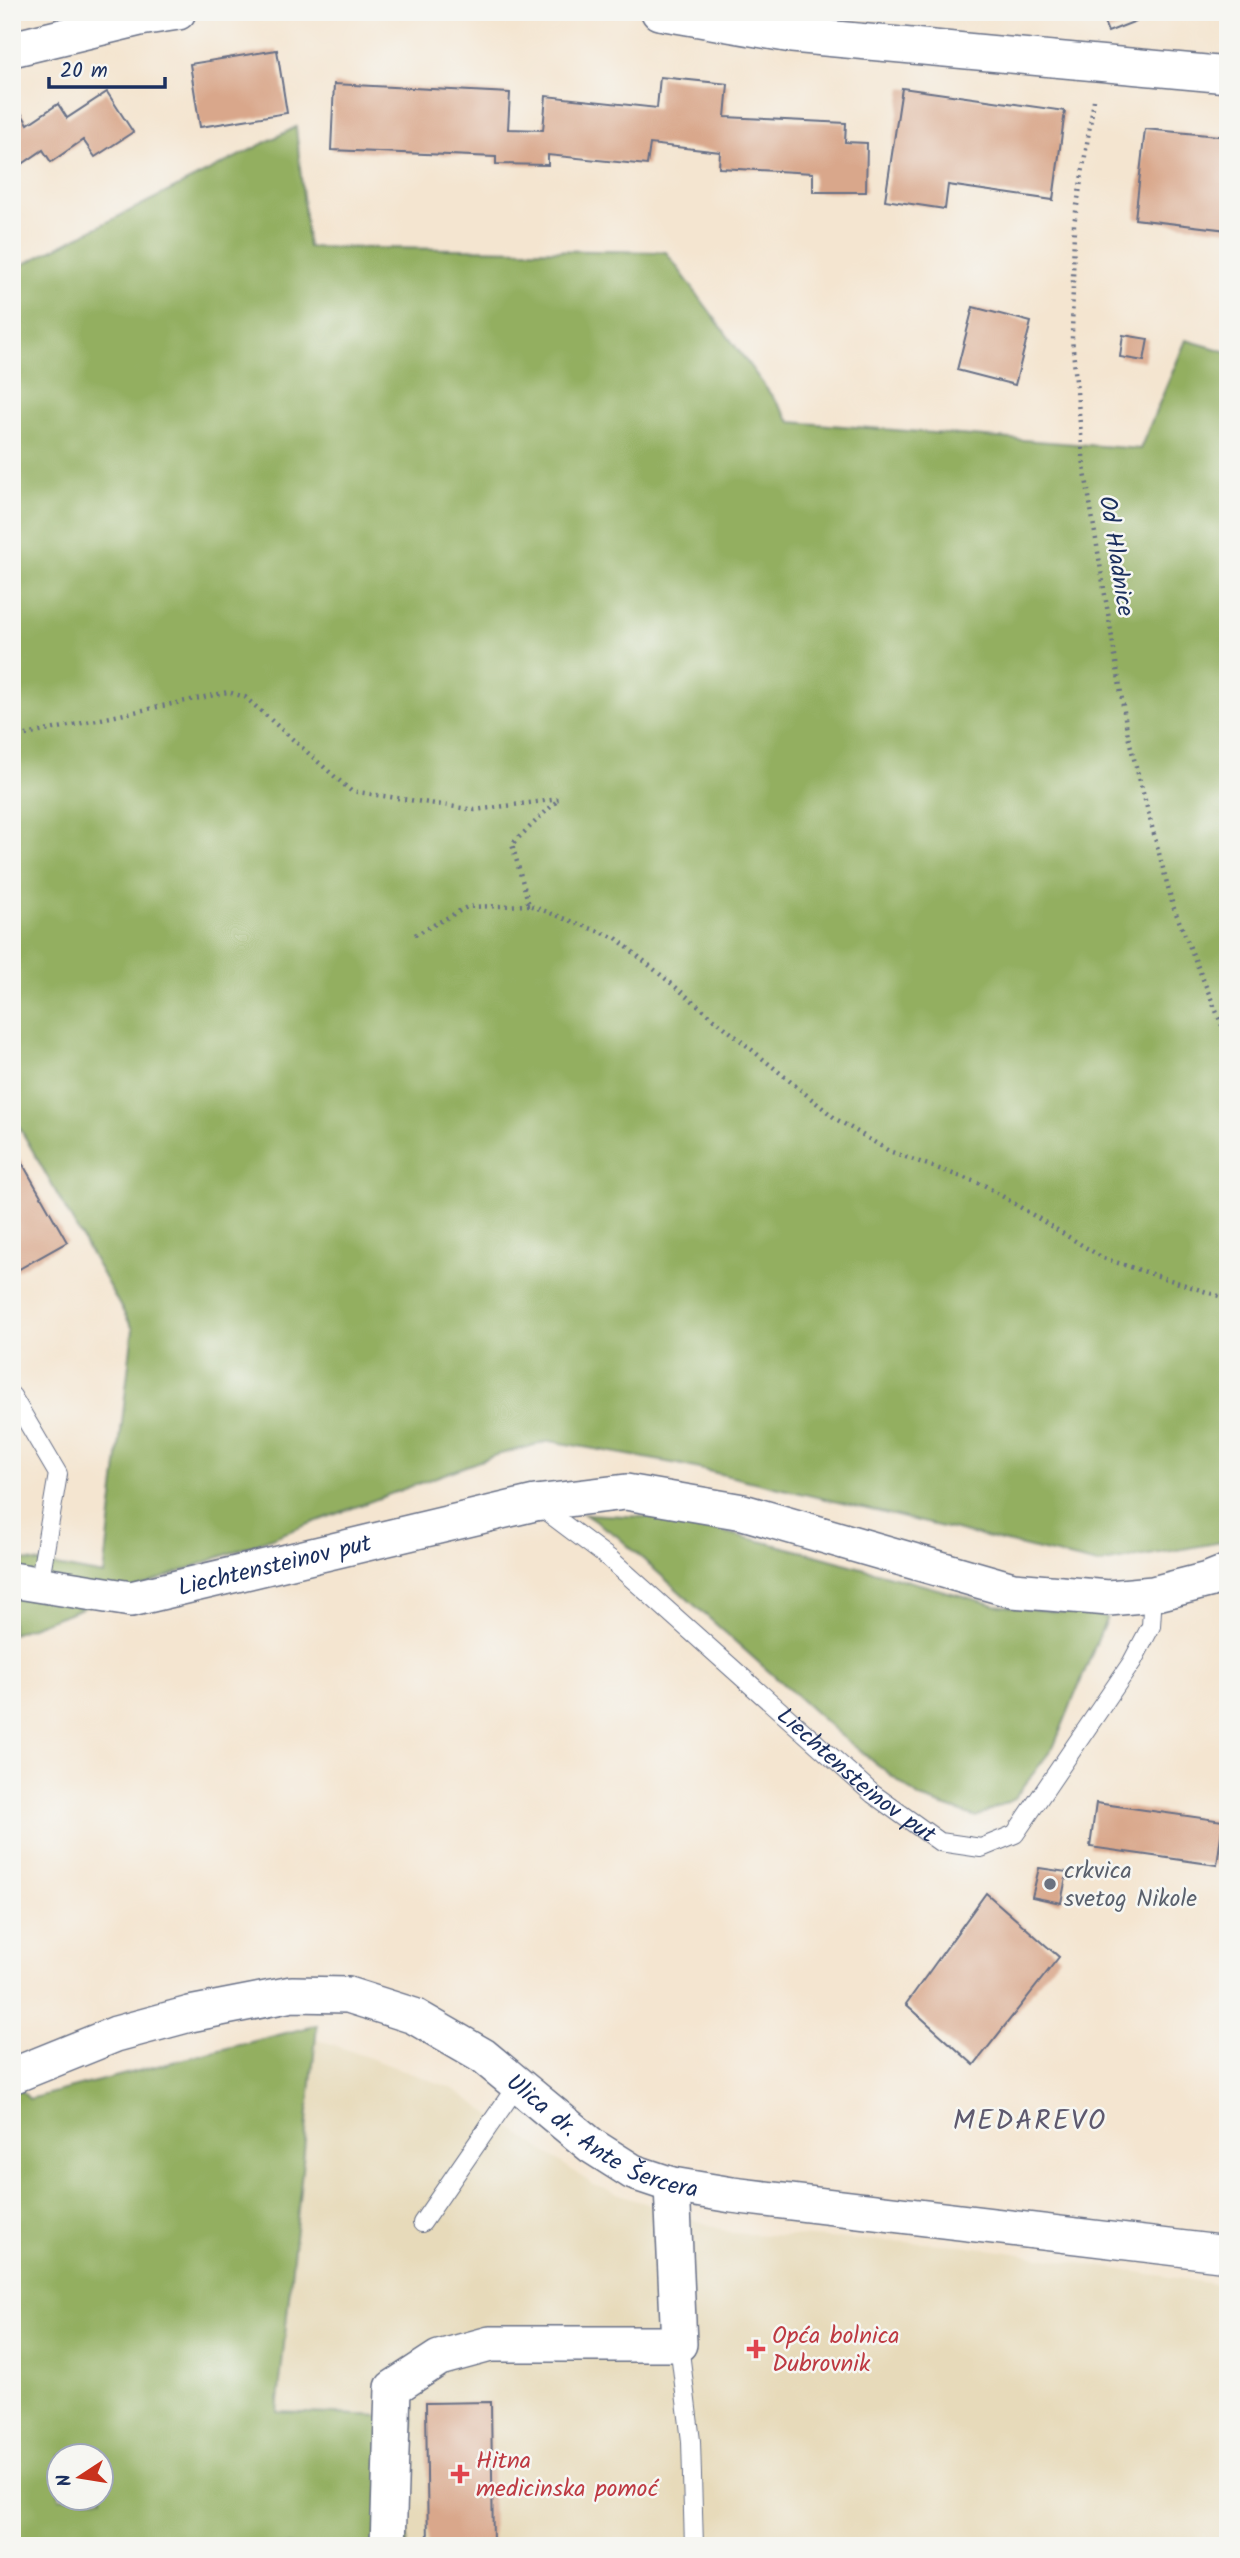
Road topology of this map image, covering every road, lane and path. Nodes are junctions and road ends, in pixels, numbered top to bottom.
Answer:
1 (178, 12) edge
2 (659, 12) edge
3 (12, 50) edge
4 (1100, 62) junction
5 (1228, 75) edge
6 (12, 738) edge
7 (529, 905) junction
8 (415, 935) dead end
9 (1228, 1040) edge
10 (1228, 1299) edge
11 (12, 1396) edge
12 (535, 1503) junction
13 (1228, 1572) edge
14 (25, 1583) edge
15 (1153, 1594) junction
16 (14, 2070) edge
17 (518, 2084) junction
18 (672, 2185) junction
19 (422, 2222) dead end
20 (1228, 2254) edge
21 (679, 2343) junction
22 (388, 2546) edge
23 (694, 2546) edge

1 - 3 street
2 - 4 street
4 - 5 street
4 - 9 path, Od Hladnice
6 - 7 path
7 - 8 path
7 - 10 path
11 - 14 lane
12 - 14 street, Liechtensteinov put
12 - 15 street, Liechtensteinov put
12 - 15 lane, Liechtensteinov put
13 - 15 street, Liechtensteinov put
16 - 17 street, Ulica dr. Ante Šercera
17 - 18 street, Ulica dr. Ante Šercera
17 - 19 lane
18 - 20 street, Ulica dr. Ante Šercera
18 - 21 street
21 - 22 street
21 - 23 lane

